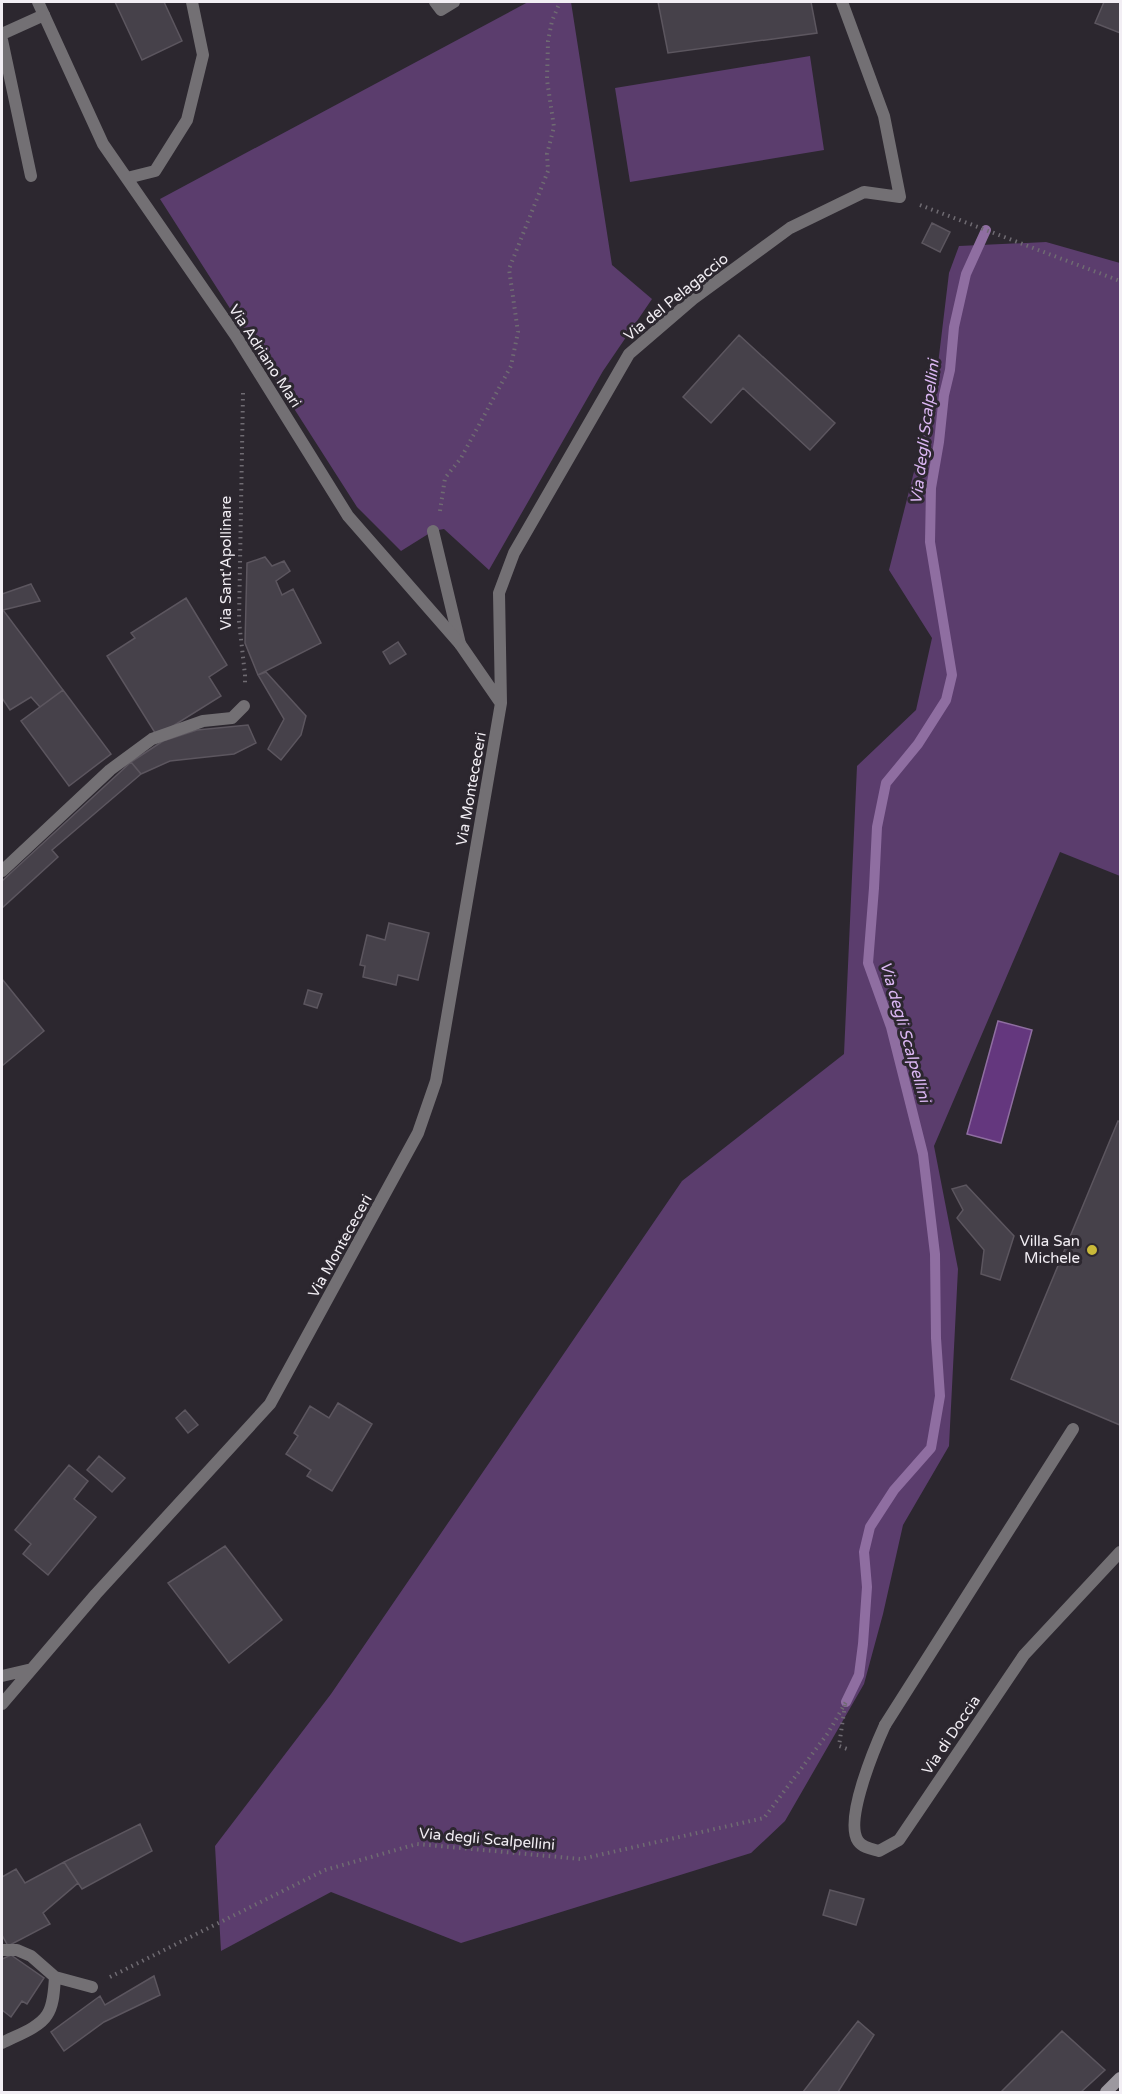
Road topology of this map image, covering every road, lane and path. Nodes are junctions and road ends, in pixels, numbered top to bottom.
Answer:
1 (38, 2) edge
2 (192, 2) edge
3 (435, 2) edge
4 (454, 2) edge
5 (560, 2) edge
6 (842, 2) edge
7 (44, 15) junction
8 (2, 34) edge
9 (2, 40) edge
10 (31, 176) dead end
11 (127, 178) junction
12 (900, 197) junction
13 (1120, 281) edge
14 (243, 389) dead end
15 (433, 531) joint
16 (460, 644) junction
17 (501, 703) junction
18 (244, 706) joint
19 (2, 871) edge
20 (1072, 1429) dead end
21 (1120, 1552) edge
22 (32, 1669) junction
23 (2, 1676) edge
24 (2, 1704) edge
25 (870, 1758) junction
26 (2, 1950) edge
27 (54, 1977) junction
28 (92, 1987) joint
29 (2, 2043) edge
30 (1120, 2078) edge
31 (1106, 2092) edge

1 - 7 street, Via Adriano Mari
2 - 11 street
3 - 4 street
5 - 15 path
6 - 12 street
7 - 8 street
7 - 11 street, Via Adriano Mari
9 - 10 street
11 - 16 street, Via Adriano Mari
12 - 13 path
12 - 17 street, Via del Pelagaccio
14 - 18 path, Via Sant'Apollinare
15 - 16 street
16 - 17 street, Via Adriano Mari
17 - 22 street, Via Montececeri
18 - 19 street
20 - 25 street
21 - 25 street, Via di Doccia
22 - 23 street
22 - 24 street, Via Montececeri
25 - 28 path, Via degli Scalpellini
26 - 27 street
27 - 28 street
27 - 29 street
30 - 31 main road

